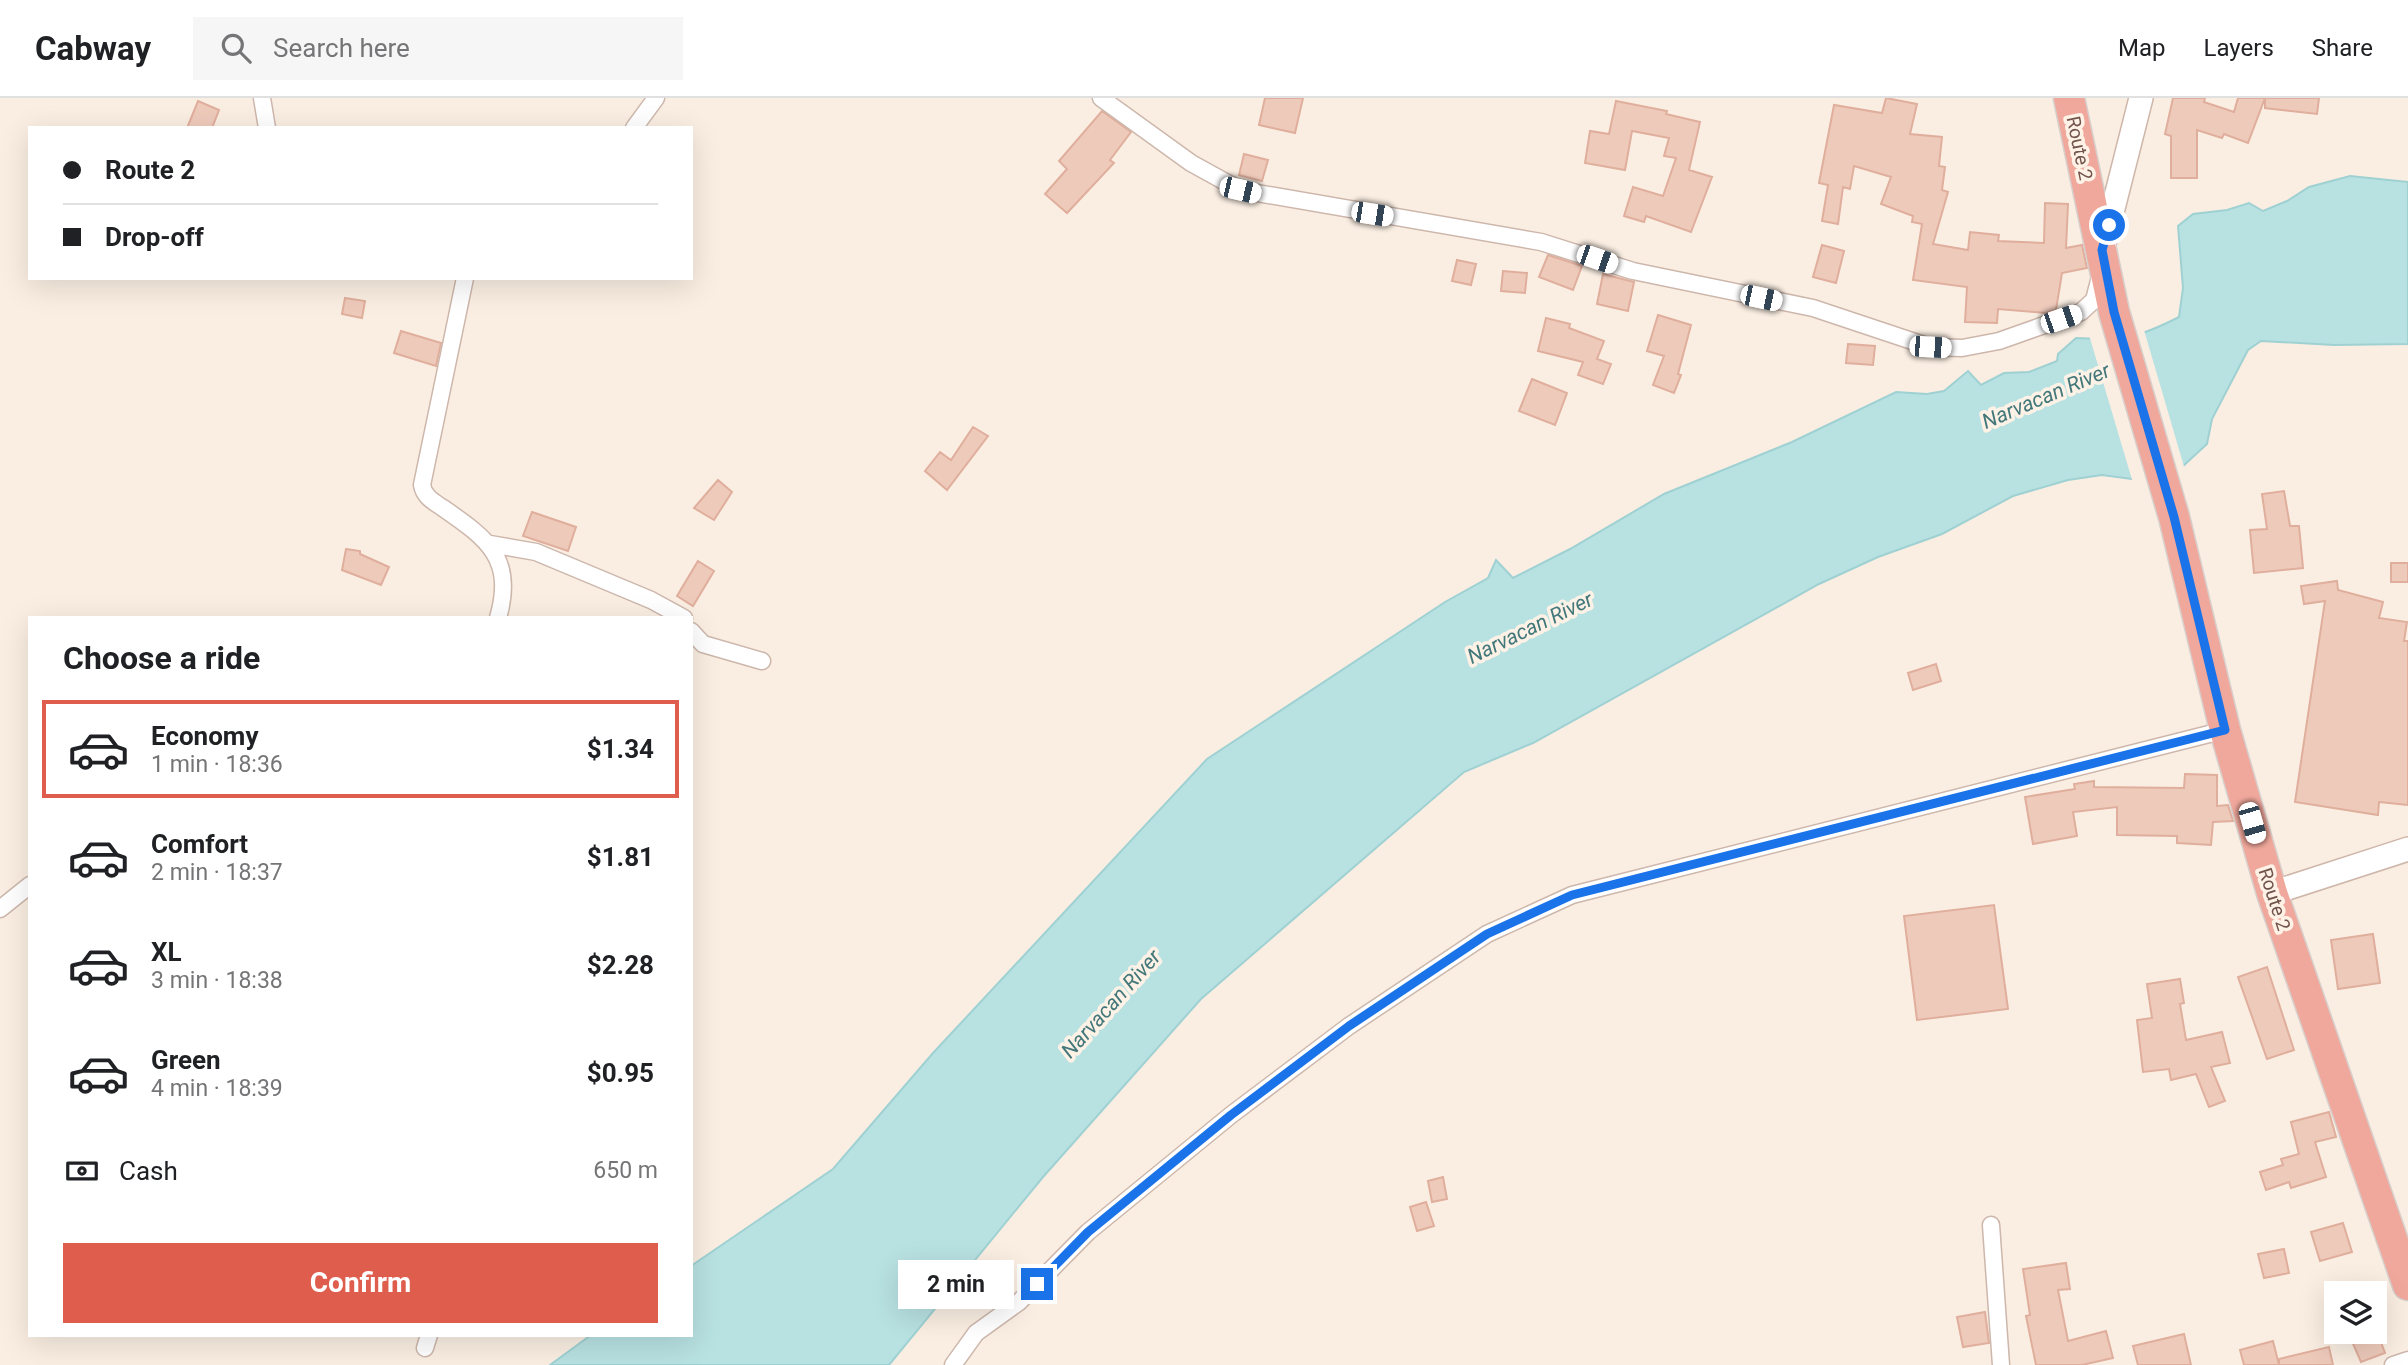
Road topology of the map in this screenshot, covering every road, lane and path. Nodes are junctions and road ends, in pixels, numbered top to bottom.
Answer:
1 (262, 98) edge
2 (656, 98) edge
3 (1101, 98) edge
4 (2069, 98) edge
5 (2141, 98) edge
6 (267, 126) edge
7 (635, 126) edge
8 (2102, 250) junction
9 (465, 280) edge
10 (490, 544) junction
11 (499, 616) edge
12 (680, 616) edge
13 (693, 633) edge
14 (762, 661) dead end
15 (2225, 730) junction
16 (2408, 849) edge
17 (28, 887) edge
18 (2272, 893) junction
19 (0, 909) edge
20 (1991, 1225) dead end
21 (2398, 1228) edge
22 (2408, 1285) edge
23 (2408, 1360) edge
24 (953, 1365) edge
25 (2001, 1365) edge
26 (2393, 1365) edge

1 - 6 street
2 - 7 street
3 - 8 street
4 - 8 highway, Route 2
5 - 8 street
8 - 15 highway, Route 2
9 - 10 street
10 - 11 street
10 - 12 street
13 - 14 street
15 - 18 highway, Route 2
15 - 24 street
16 - 18 street
17 - 19 street
18 - 21 highway, Route 2
20 - 25 street
21 - 22 highway, Route 2
23 - 26 street

